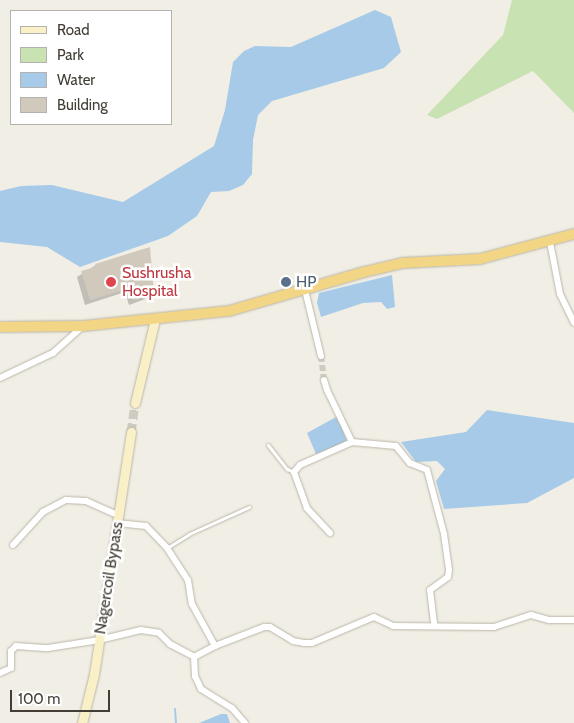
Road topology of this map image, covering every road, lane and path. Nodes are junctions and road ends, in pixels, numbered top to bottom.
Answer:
1 (574, 234) edge
2 (550, 242) junction
3 (305, 290) junction
4 (155, 319) junction
5 (574, 323) edge
6 (83, 326) junction
7 (0, 327) edge
8 (321, 356) tunnel mouth
9 (0, 378) edge
10 (324, 380) tunnel mouth
11 (135, 403) tunnel mouth
12 (130, 432) tunnel mouth
13 (352, 442) junction
14 (268, 445) dead end
15 (294, 472) junction
16 (249, 508) dead end
17 (118, 519) junction
18 (330, 534) dead end
19 (13, 545) dead end
20 (167, 548) junction
21 (574, 620) edge
22 (434, 625) junction
23 (99, 640) junction
24 (215, 646) junction
25 (194, 657) junction
26 (0, 674) edge
27 (82, 723) edge
28 (245, 723) edge

1 - 2 highway
2 - 3 highway
2 - 5 street
3 - 4 highway
3 - 8 street
4 - 6 highway
4 - 11 main road
6 - 7 highway
6 - 9 street
10 - 13 street
12 - 17 main road, Nagercoil Bypass
13 - 15 street
13 - 22 street
14 - 15 lane
15 - 18 street
16 - 20 lane
17 - 19 street
17 - 20 street
17 - 23 main road, Nagercoil Bypass
20 - 24 street
21 - 22 street
22 - 24 street
23 - 25 street
23 - 26 street
23 - 27 main road, Nagercoil Bypass
24 - 25 street
25 - 28 street

